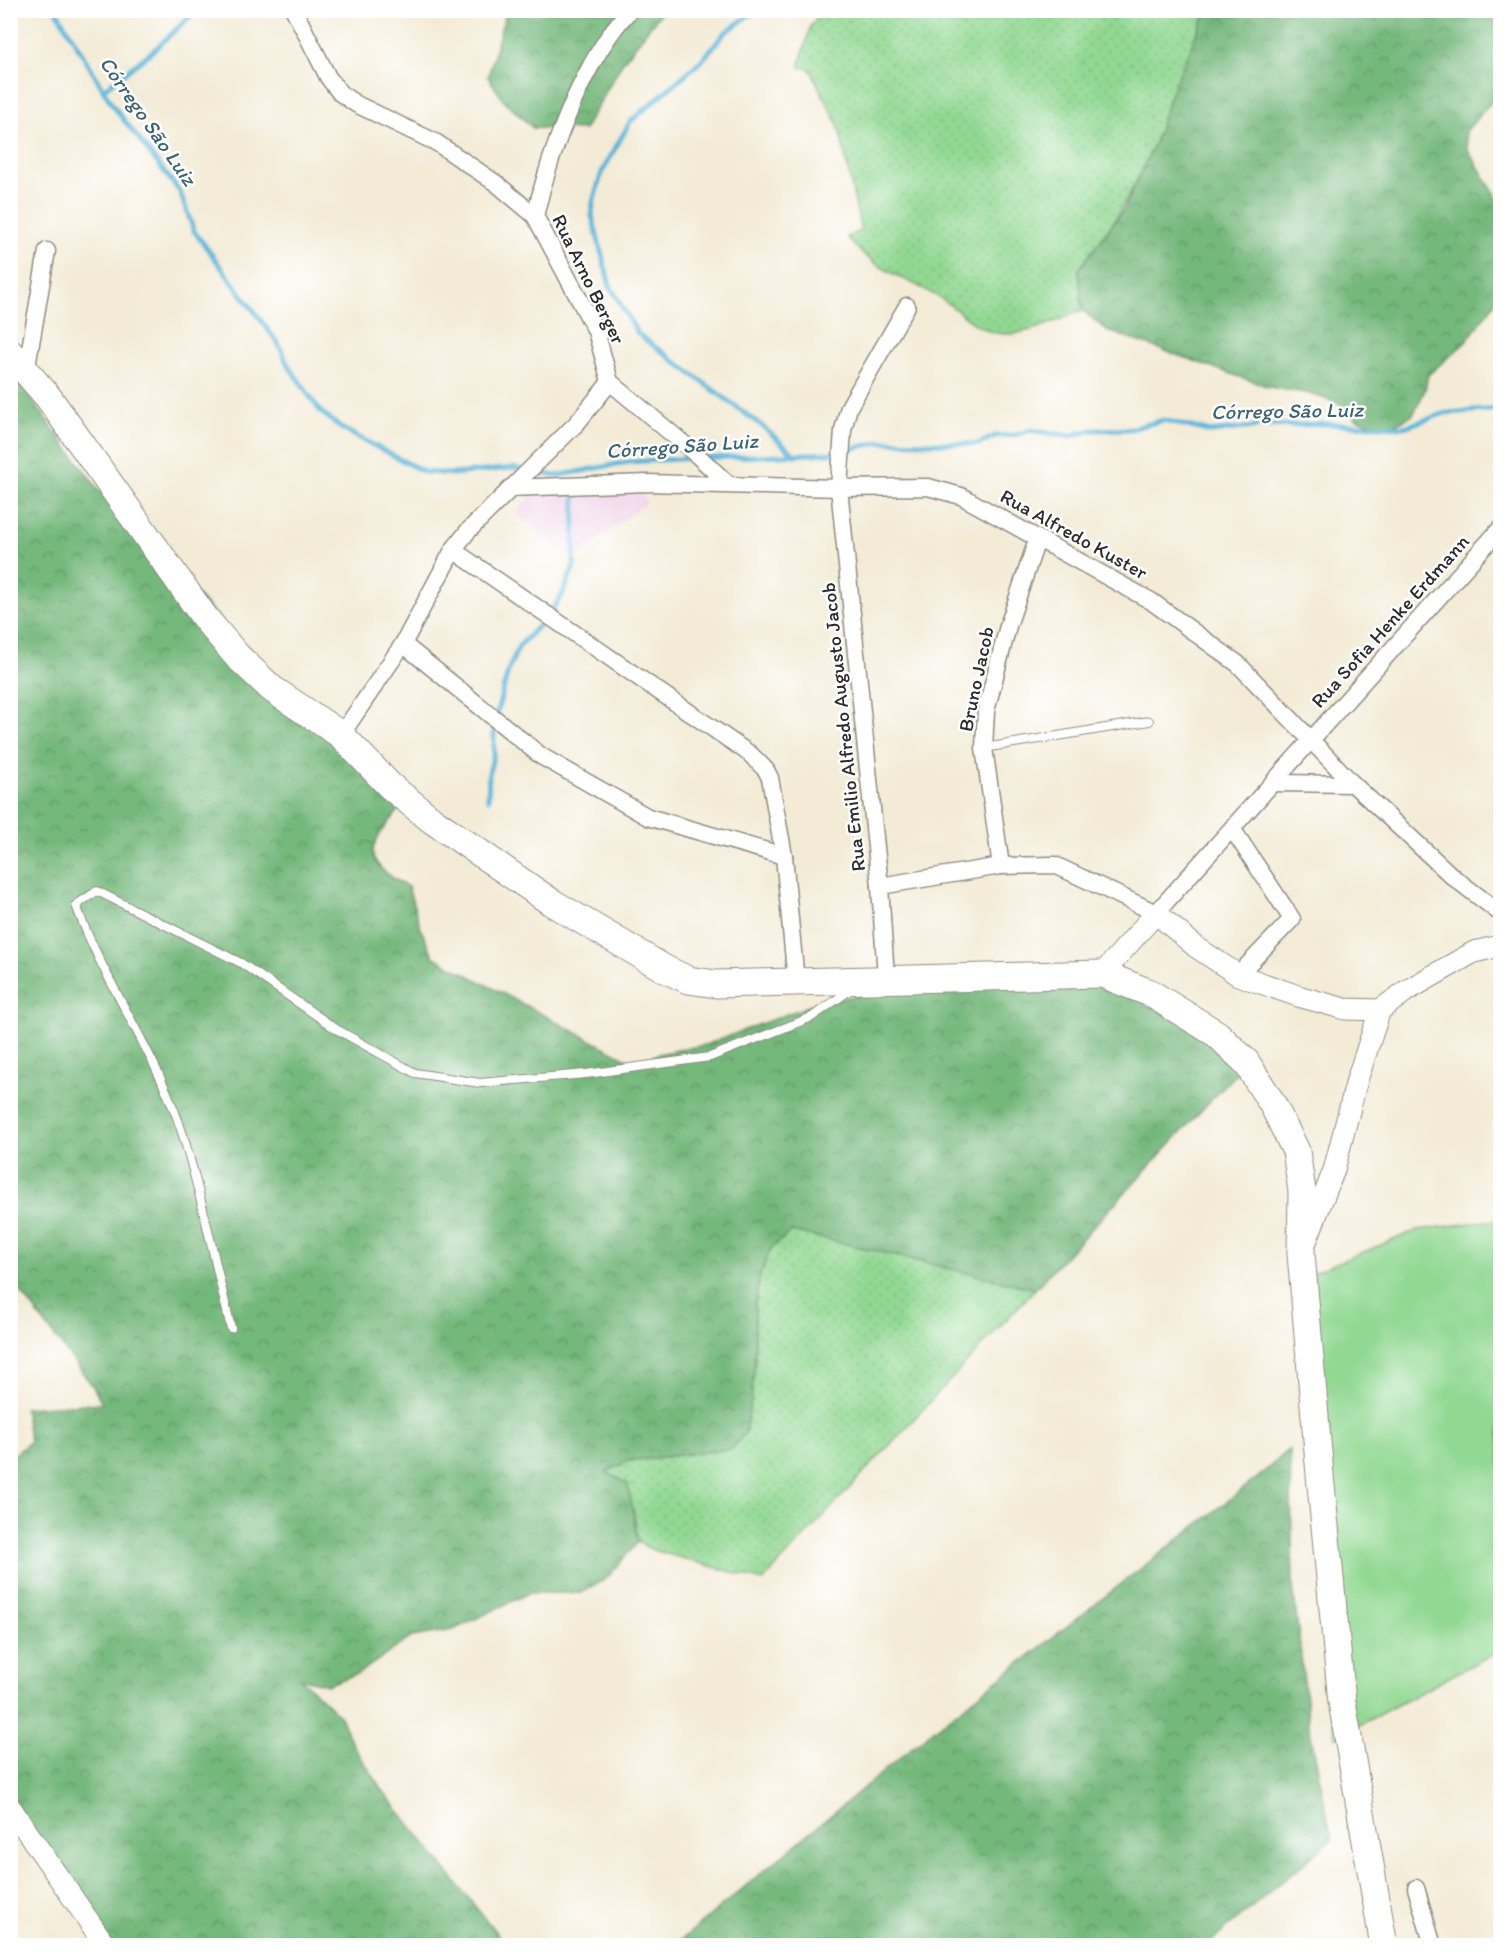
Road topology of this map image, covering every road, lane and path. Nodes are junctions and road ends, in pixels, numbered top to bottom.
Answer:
1 (294, 10) edge
2 (630, 10) edge
3 (535, 216) junction
4 (47, 252) dead end
5 (907, 306) dead end
6 (18, 362) edge
7 (610, 382) junction
8 (840, 480) junction
9 (727, 483) junction
10 (510, 488) junction
11 (1500, 529) edge
12 (1037, 540) junction
13 (453, 550) junction
14 (403, 644) junction
15 (1149, 720) dead end
16 (341, 735) junction
17 (1311, 742) junction
18 (984, 748) junction
19 (1275, 783) junction
20 (1353, 784) junction
21 (1233, 830) junction
22 (784, 856) junction
23 (1001, 866) junction
24 (880, 886) junction
25 (1156, 913) junction
26 (1500, 913) edge
27 (1500, 946) edge
28 (1102, 974) junction
29 (1238, 975) junction
30 (876, 978) junction
31 (796, 982) junction
32 (1380, 1010) junction
33 (1301, 1254) junction
34 (231, 1328) dead end
35 (10, 1807) edge
36 (1416, 1888) dead end
37 (106, 1946) edge
38 (1384, 1946) edge
39 (1433, 1946) edge

1 - 3 street, Rua Arno Berger
2 - 3 street
3 - 7 street, Rua Arno Berger
4 - 6 street
5 - 8 street, Rua Emilio Alfredo Augusto Jacob
6 - 16 main road
7 - 9 street
7 - 10 street
8 - 9 street, Rua Alfredo Kuster
8 - 12 street, Rua Alfredo Kuster
8 - 24 street, Rua Emilio Alfredo Augusto Jacob
9 - 10 street, Rua Alfredo Kuster
10 - 13 street
11 - 17 street, Rua Sofia Henke Erdmann
12 - 17 street, Rua Alfredo Kuster
12 - 18 street, Bruno Jacob
13 - 14 street
13 - 22 street
14 - 16 street
14 - 22 street
15 - 18 lane
16 - 31 main road
17 - 19 street, Rua Sofia Henke Erdmann
17 - 20 street, Rua Alfredo Kuster
18 - 23 street, Bruno Jacob
19 - 20 street
19 - 21 street, Rua Sofia Henke Erdmann
20 - 26 street, Rua Alfredo Kuster
21 - 25 street, Rua Sofia Henke Erdmann
21 - 29 street
22 - 31 street
23 - 24 street
23 - 25 street
24 - 30 street, Rua Emilio Alfredo Augusto Jacob
25 - 28 street
25 - 29 street
27 - 32 street
28 - 30 main road
28 - 33 main road
29 - 32 street
30 - 31 main road
30 - 34 lane
32 - 33 street
33 - 38 main road
35 - 37 street
36 - 39 street

